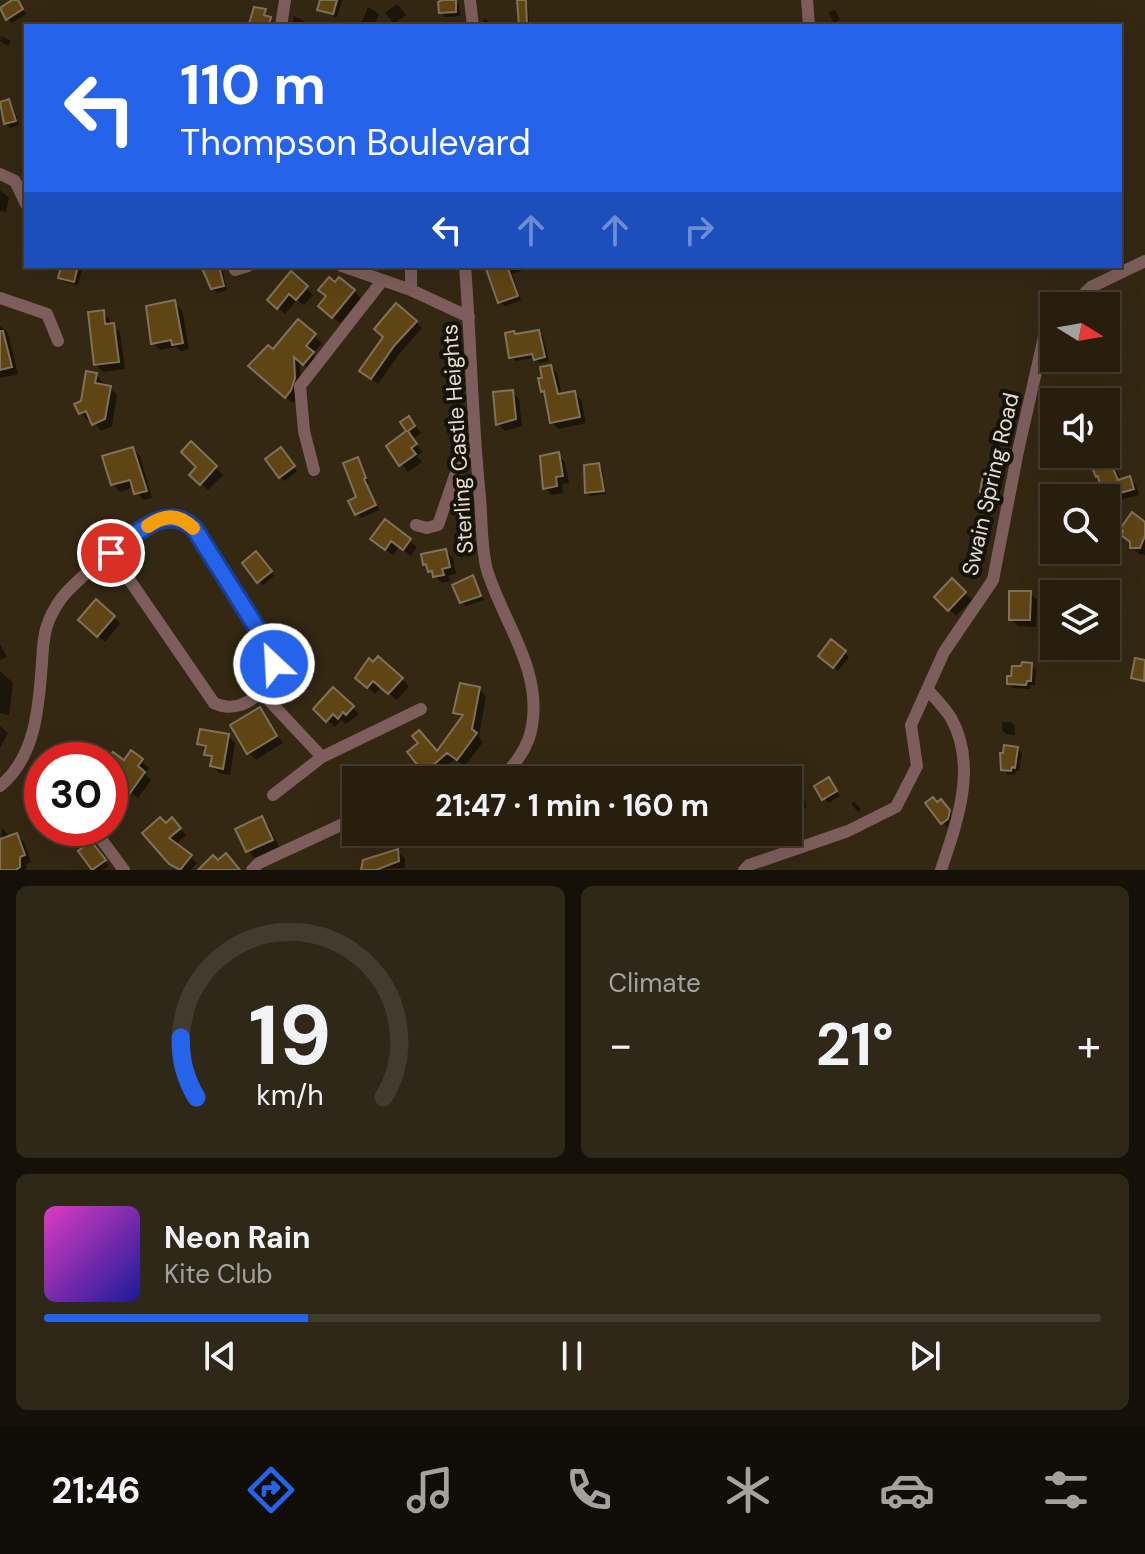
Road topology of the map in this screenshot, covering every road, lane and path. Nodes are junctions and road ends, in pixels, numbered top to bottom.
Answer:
1 (285, 0) edge
2 (470, 0) edge
3 (807, 0) edge
4 (281, 24) edge
5 (473, 24) edge
6 (809, 24) edge
7 (0, 174) edge
8 (24, 200) edge
9 (1145, 261) edge
10 (347, 268) edge
11 (411, 268) edge
12 (465, 268) edge
13 (382, 281) junction
14 (411, 290) junction
15 (1086, 292) edge
16 (0, 298) edge
17 (469, 317) junction
18 (58, 341) dead end
19 (1040, 354) edge
20 (474, 442) junction
21 (314, 470) dead end
22 (416, 525) dead end
23 (111, 553) junction
24 (927, 689) junction
25 (260, 691) junction
26 (421, 709) dead end
27 (322, 757) junction
28 (511, 766) edge
29 (0, 786) edge
30 (273, 795) dead end
31 (342, 824) edge
32 (106, 846) edge
33 (124, 870) edge
34 (252, 870) edge
35 (744, 870) edge
36 (941, 870) edge

1 - 4 street
2 - 5 street
3 - 6 street
7 - 8 street
9 - 15 street
10 - 13 street
11 - 14 street
12 - 17 street, Sterling Castle Heights
13 - 14 street
13 - 21 street
14 - 17 street
16 - 18 street
17 - 20 street, Sterling Castle Heights
19 - 24 street, Swain Spring Road
20 - 22 street
20 - 28 street, Sterling Castle Heights
23 - 25 street
23 - 25 street
23 - 29 street
24 - 35 street, Swain Spring Road
24 - 36 street
25 - 27 street
26 - 27 street
27 - 30 street
31 - 34 street
32 - 33 street

